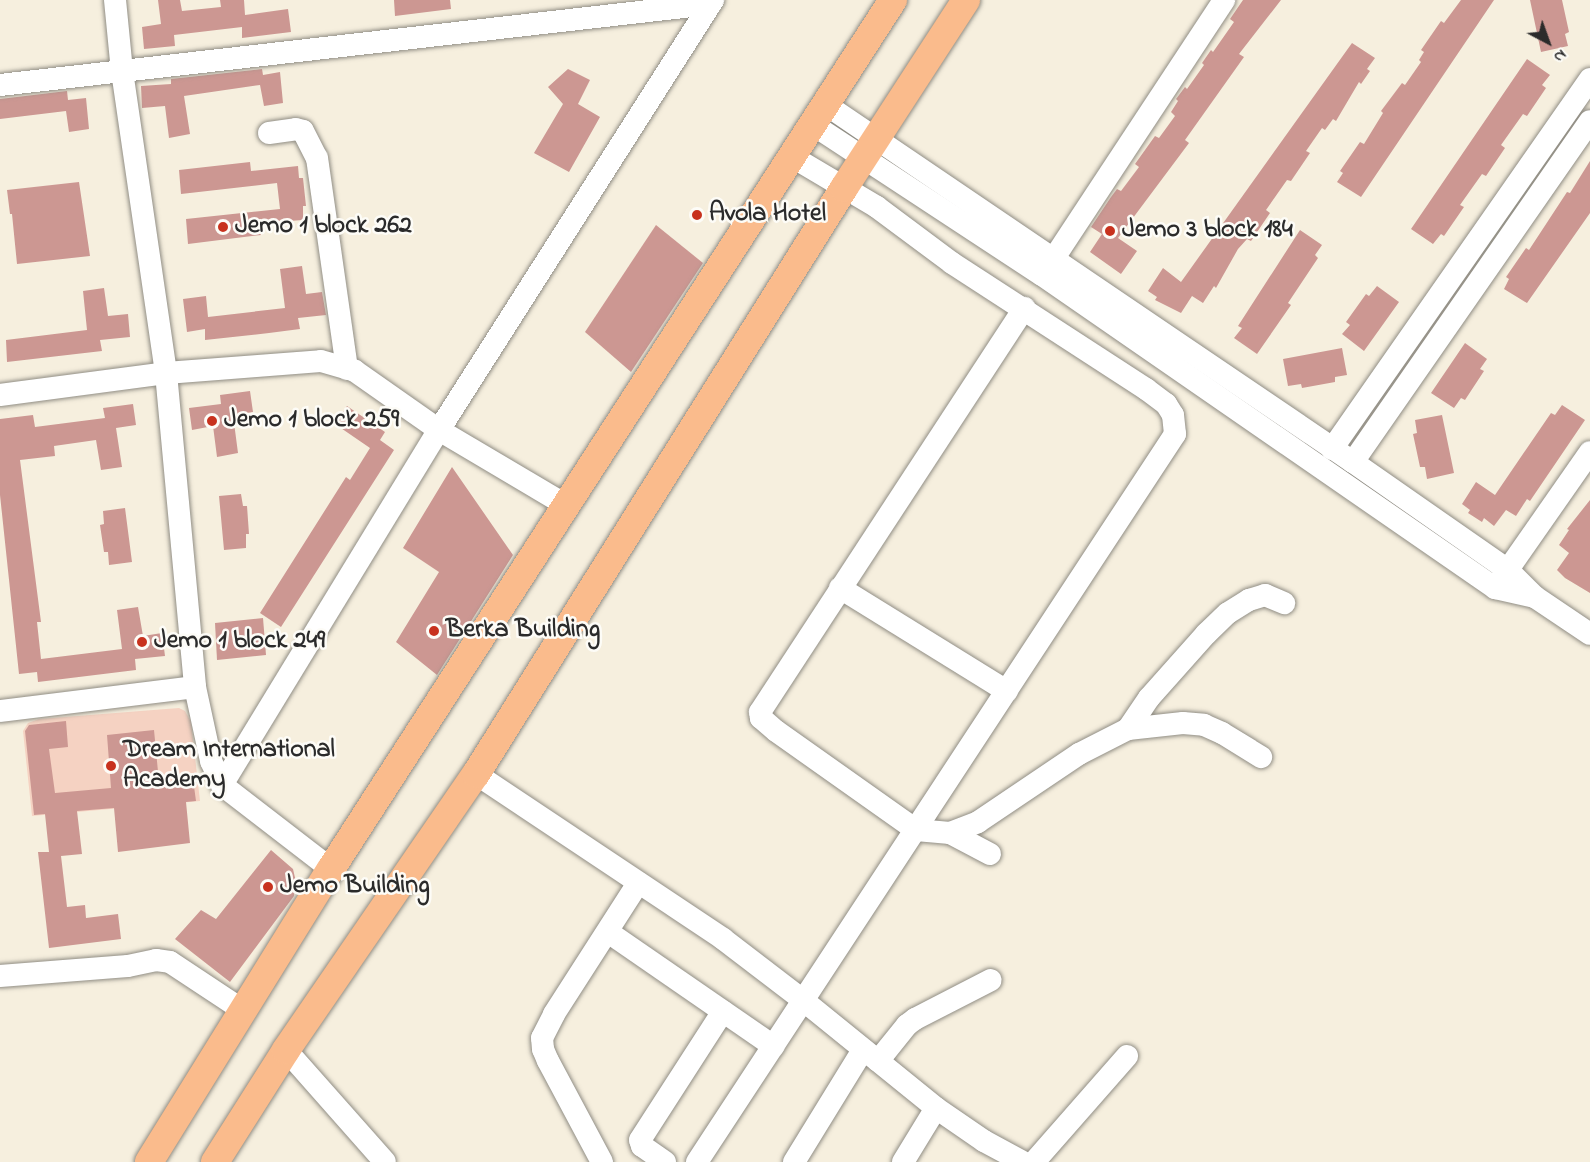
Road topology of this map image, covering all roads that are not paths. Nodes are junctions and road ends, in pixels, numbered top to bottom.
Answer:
1 (115, 0) edge
2 (893, 0) edge
3 (966, 0) edge
4 (1224, 0) edge
5 (711, 2) edge
6 (122, 70) junction
7 (1590, 79) edge
8 (0, 85) edge
9 (818, 114) junction
10 (1590, 121) edge
11 (269, 133) dead end
12 (871, 148) junction
13 (791, 156) junction
14 (844, 188) junction
15 (1054, 258) junction
16 (1447, 286) junction
17 (1467, 299) junction
18 (1024, 308) junction
19 (346, 369) junction
20 (166, 373) junction
21 (0, 395) edge
22 (439, 430) junction
23 (1332, 449) junction
24 (1590, 452) edge
25 (1353, 462) junction
26 (566, 505) junction
27 (1508, 570) junction
28 (840, 588) junction
29 (1495, 588) junction
30 (1535, 597) junction
31 (1284, 603) dead end
32 (1590, 634) edge
33 (195, 687) junction
34 (1007, 691) junction
35 (0, 711) edge
36 (1128, 729) junction
37 (1261, 757) dead end
38 (476, 774) junction
39 (222, 785) junction
40 (916, 830) junction
41 (950, 833) junction
42 (990, 854) dead end
43 (331, 869) junction
44 (638, 883) junction
45 (608, 932) junction
46 (0, 976) edge
47 (991, 980) dead end
48 (804, 1000) junction
49 (244, 1011) junction
50 (723, 1011) junction
51 (773, 1046) junction
52 (286, 1050) junction
53 (870, 1055) junction
54 (1127, 1056) dead end
55 (936, 1108) junction
56 (150, 1162) edge
57 (215, 1162) edge
58 (385, 1162) edge
59 (602, 1162) edge
60 (665, 1162) edge
61 (697, 1162) edge
62 (794, 1162) edge
63 (903, 1162) edge
64 (1023, 1162) edge
65 (1034, 1162) edge

1 - 6 street
2 - 9 main road
3 - 12 main road
4 - 15 street
5 - 6 street
5 - 22 street
6 - 8 street
6 - 20 street
7 - 16 street
9 - 12 street
9 - 13 main road
10 - 17 street
11 - 19 street
12 - 14 main road
12 - 15 street
12 - 29 street
13 - 14 street
13 - 26 main road
14 - 18 street
14 - 38 main road
15 - 23 street
16 - 17 street
16 - 23 street
17 - 25 street
18 - 28 street
18 - 34 street
19 - 20 street
19 - 22 street
20 - 21 street
20 - 33 street
22 - 26 street
22 - 39 street
23 - 25 street
24 - 27 street
25 - 27 street
26 - 43 main road
27 - 29 street
27 - 30 street
28 - 34 street
28 - 40 street
29 - 30 street
30 - 32 street
31 - 36 street
33 - 35 street
33 - 39 street
34 - 40 street
36 - 37 street
36 - 41 street
38 - 44 street
38 - 52 main road
39 - 43 street
40 - 41 street
40 - 48 street
41 - 42 street
43 - 49 main road
44 - 45 street
44 - 48 street
45 - 50 street
45 - 59 street
46 - 49 street
47 - 53 street
48 - 51 street
48 - 53 street
49 - 56 main road
50 - 51 street
50 - 60 street
51 - 61 street
52 - 57 main road
52 - 58 street
53 - 55 street
53 - 62 street
54 - 65 street
55 - 63 street
55 - 64 street

